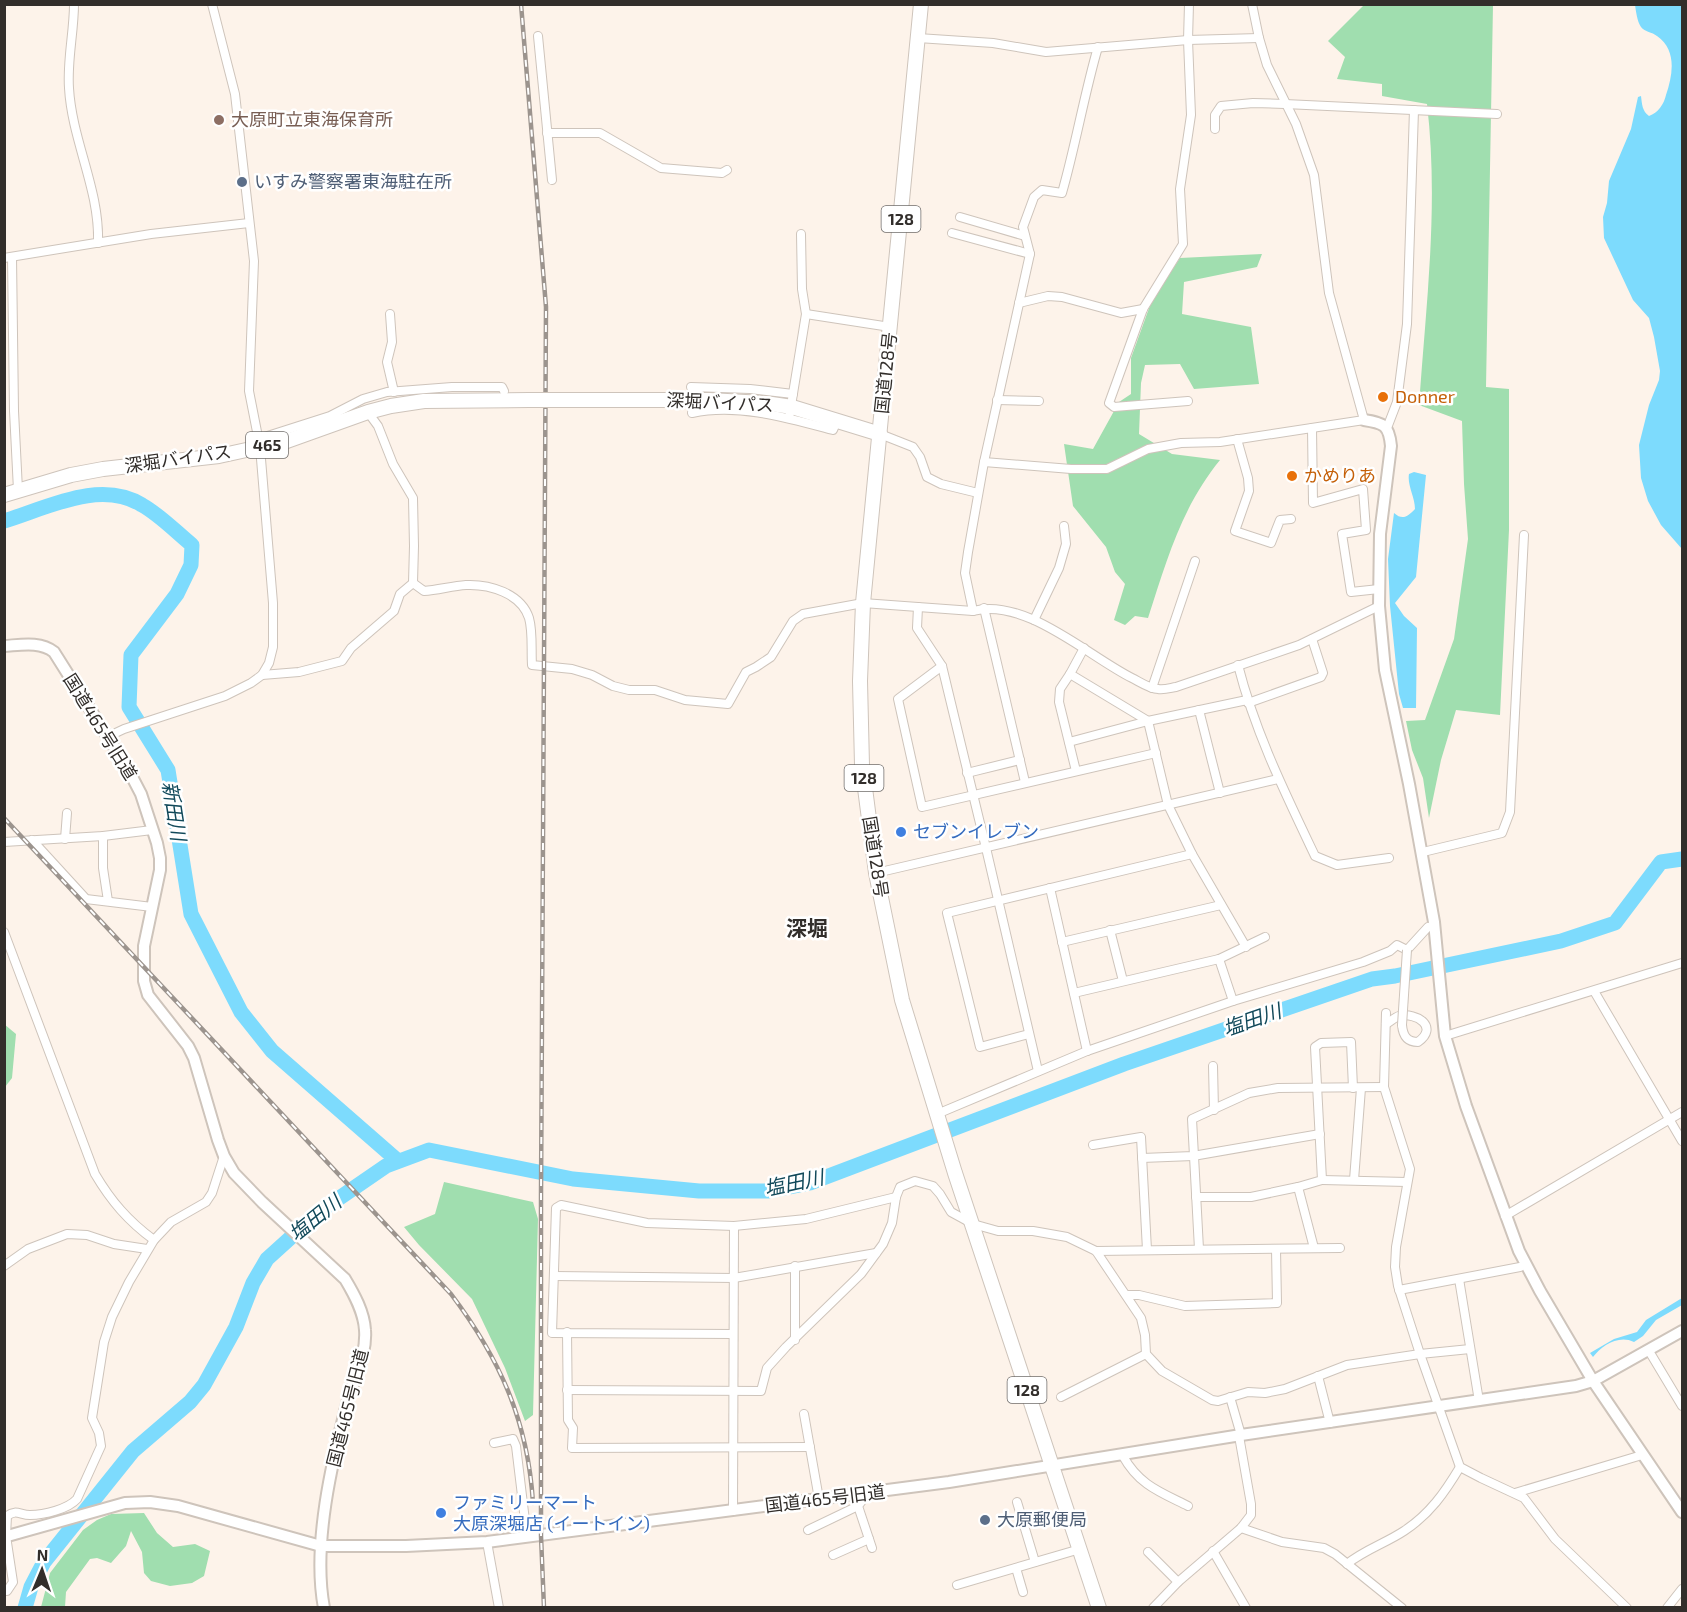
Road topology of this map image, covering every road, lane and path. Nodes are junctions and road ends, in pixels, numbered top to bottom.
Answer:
1 (74, 4) edge
2 (212, 4) edge
3 (921, 4) edge
4 (1189, 4) edge
5 (1252, 4) edge
6 (538, 36) dead end
7 (918, 38) junction
8 (1259, 38) junction
9 (1188, 40) junction
10 (1098, 47) junction
11 (1285, 104) junction
12 (1414, 110) junction
13 (1497, 114) dead end
14 (1215, 129) dead end
15 (547, 133) junction
16 (727, 170) dead end
17 (552, 180) dead end
18 (960, 217) dead end
19 (249, 223) junction
20 (952, 232) dead end
21 (801, 234) dead end
22 (1025, 236) junction
23 (98, 243) junction
24 (1030, 254) junction
25 (8, 257) edge
26 (1019, 303) junction
27 (1143, 309) junction
28 (390, 314) dead end
29 (806, 314) junction
30 (890, 327) junction
31 (692, 387) dead end
32 (504, 391) dead end
33 (394, 392) junction
34 (997, 400) junction
35 (1040, 401) dead end
36 (1188, 401) dead end
37 (365, 406) junction
38 (792, 407) junction
39 (692, 413) dead end
40 (1364, 420) junction
41 (1312, 428) junction
42 (1388, 428) junction
43 (880, 434) junction
44 (1237, 439) junction
45 (259, 443) junction
46 (984, 462) junction
47 (18, 490) junction
48 (978, 493) junction
49 (4, 495) edge
50 (1291, 519) dead end
51 (1064, 526) dead end
52 (1524, 535) dead end
53 (1196, 561) dead end
54 (413, 583) junction
55 (1379, 589) junction
56 (863, 603) junction
57 (1379, 606) junction
58 (918, 607) junction
59 (984, 608) junction
60 (973, 611) junction
61 (1034, 620) junction
62 (1312, 639) junction
63 (4, 646) edge
64 (1084, 648) junction
65 (1238, 665) junction
66 (942, 666) junction
67 (1070, 674) junction
68 (262, 675) junction
69 (1152, 688) junction
70 (1247, 701) junction
71 (1199, 710) junction
72 (1148, 721) junction
73 (107, 737) junction
74 (1069, 742) junction
75 (1156, 753) junction
76 (1020, 760) junction
77 (1076, 771) junction
78 (968, 773) junction
79 (1278, 779) junction
80 (1025, 782) junction
81 (1220, 793) junction
82 (973, 796) junction
83 (1168, 805) junction
84 (66, 813) dead end
85 (152, 830) junction
86 (104, 836) junction
87 (65, 839) junction
88 (32, 840) junction
89 (4, 842) edge
90 (986, 848) junction
91 (1423, 852) junction
92 (1192, 854) junction
93 (1389, 858) dead end
94 (876, 873) junction
95 (1050, 888) junction
96 (108, 901) junction
97 (998, 902) junction
98 (1221, 905) junction
99 (152, 906) junction
100 (1431, 925) junction
101 (1110, 930) junction
102 (4, 932) edge
103 (1265, 937) dead end
104 (1062, 942) junction
105 (1245, 947) junction
106 (1407, 950) junction
107 (1219, 960) junction
108 (1683, 963) edge
109 (1123, 981) junction
110 (1594, 991) junction
111 (1074, 993) junction
112 (1233, 1001) junction
113 (1386, 1013) dead end
114 (1386, 1024) junction
115 (1029, 1034) junction
116 (1445, 1036) junction
117 (1087, 1051) junction
118 (1213, 1066) dead end
119 (1038, 1071) junction
120 (1384, 1087) junction
121 (1357, 1088) junction
122 (1318, 1089) junction
123 (1214, 1110) junction
124 (1683, 1112) edge
125 (937, 1114) junction
126 (1670, 1119) junction
127 (1320, 1134) junction
128 (1683, 1141) edge
129 (1093, 1146) dead end
130 (224, 1156) junction
131 (1193, 1156) junction
132 (1142, 1158) junction
133 (1322, 1180) junction
134 (1354, 1180) junction
135 (1407, 1182) junction
136 (1298, 1187) junction
137 (896, 1197) junction
138 (1196, 1197) junction
139 (1505, 1216) junction
140 (973, 1224) junction
141 (734, 1226) junction
142 (154, 1240) junction
143 (1314, 1248) junction
144 (1340, 1248) dead end
145 (147, 1249) junction
146 (1199, 1249) junction
147 (1276, 1249) junction
148 (1148, 1250) junction
149 (1096, 1251) junction
150 (876, 1253) junction
151 (4, 1266) edge
152 (795, 1266) junction
153 (1520, 1267) dead end
154 (554, 1276) junction
155 (734, 1278) junction
156 (1459, 1279) junction
157 (1400, 1290) junction
158 (1127, 1295) junction
159 (1683, 1331) edge
160 (567, 1332) junction
161 (734, 1334) junction
162 (795, 1340) junction
163 (1470, 1349) junction
164 (1650, 1351) junction
165 (1146, 1354) junction
166 (1420, 1354) junction
167 (1318, 1376) junction
168 (1593, 1381) junction
169 (567, 1390) junction
170 (733, 1390) junction
171 (1061, 1397) dead end
172 (1230, 1397) junction
173 (1479, 1401) junction
174 (1683, 1406) edge
175 (1439, 1407) junction
176 (804, 1413) dead end
177 (1330, 1423) junction
178 (1240, 1436) junction
179 (494, 1443) dead end
180 (810, 1447) junction
181 (733, 1448) junction
182 (1642, 1455) junction
183 (1123, 1456) junction
184 (1052, 1465) junction
185 (1460, 1467) junction
186 (868, 1493) junction
187 (1515, 1493) junction
188 (819, 1499) junction
189 (1017, 1502) dead end
190 (858, 1506) junction
191 (1188, 1506) dead end
192 (733, 1511) junction
193 (1683, 1512) edge
194 (1242, 1528) junction
195 (808, 1530) dead end
196 (5, 1537) edge
197 (527, 1537) junction
198 (869, 1539) junction
199 (487, 1542) junction
200 (321, 1546) junction
201 (872, 1548) dead end
202 (1080, 1549) junction
203 (1212, 1551) junction
204 (1148, 1552) dead end
205 (833, 1555) dead end
206 (1035, 1562) junction
207 (1347, 1564) junction
208 (1016, 1568) junction
209 (1178, 1582) junction
210 (957, 1585) dead end
211 (1683, 1589) edge
212 (4, 1591) edge
213 (1023, 1592) dead end
214 (324, 1608) edge
215 (499, 1608) edge
216 (1099, 1608) edge
217 (1153, 1608) edge
218 (1246, 1608) edge
219 (1402, 1608) edge
220 (1627, 1608) edge
221 (1667, 1608) edge

1 - 23 street
2 - 19 street
3 - 7 highway, 国道128号 / 128
4 - 9 street
5 - 8 street
6 - 15 street
7 - 10 street
7 - 30 highway, 国道128号 / 128
8 - 9 street
8 - 11 street
9 - 10 street
9 - 27 street
10 - 22 street
11 - 12 street
11 - 14 street
11 - 40 street
12 - 13 street
12 - 42 street
15 - 16 street
15 - 17 street
18 - 22 street
19 - 23 street
19 - 45 street
20 - 24 street
21 - 29 street
22 - 24 street
23 - 25 street
24 - 26 street
25 - 47 street
26 - 27 street
26 - 34 street
27 - 36 street
28 - 33 street
29 - 30 street
29 - 38 street
30 - 43 highway, 国道128号 / 128
31 - 38 street
32 - 33 street
33 - 37 street
34 - 35 street
34 - 46 street
37 - 38 highway, 深堀バイパス / 465, bridge
37 - 45 highway, 深堀バイパス / 465
37 - 54 street
38 - 39 street
38 - 43 highway, 深堀バイパス / 465
40 - 41 street
40 - 42 street
41 - 44 street
41 - 55 street
42 - 55 street
43 - 48 street
43 - 56 highway, 国道128号 / 128
44 - 46 street
44 - 50 street
45 - 47 highway, 深堀バイパス / 465
45 - 68 street
46 - 48 street
47 - 49 highway, 深堀バイパス / 465
48 - 60 street
51 - 61 street
52 - 91 street
53 - 69 street
54 - 56 street
54 - 68 street
55 - 57 street
56 - 58 street
56 - 94 highway, 国道128号 / 128
57 - 62 street
57 - 91 street
58 - 60 street
58 - 66 street
59 - 60 street
59 - 61 street
59 - 76 street
61 - 64 street
62 - 65 street
62 - 70 street
63 - 73 street, 国道465号旧道
64 - 67 street
64 - 69 street
65 - 69 street
65 - 70 street
66 - 78 street
66 - 82 street
67 - 72 street
67 - 74 street
68 - 73 street
70 - 71 street
70 - 79 street
71 - 72 street
71 - 81 street
72 - 74 street
72 - 75 street
73 - 85 street, 国道465号旧道
74 - 77 street
75 - 77 street
75 - 83 street
76 - 78 street
76 - 80 street
77 - 80 street
78 - 82 street
79 - 81 street
79 - 93 street
80 - 82 street
81 - 83 street
82 - 90 street
83 - 90 street
83 - 92 street
84 - 87 street
85 - 86 street
85 - 99 street, 国道465号旧道
86 - 87 street
86 - 96 street
87 - 88 street
88 - 89 street
88 - 96 street
90 - 94 street
90 - 97 street
91 - 100 street
92 - 95 street
92 - 98 street
94 - 125 highway, 国道128号 / 128
95 - 97 street
95 - 104 street
96 - 99 street
97 - 115 street
97 - 115 street
98 - 101 street
98 - 105 street
99 - 130 street, 国道465号旧道
100 - 106 street
100 - 116 street
101 - 104 street
101 - 109 street
102 - 142 street
103 - 105 street
104 - 111 street
105 - 107 street
106 - 112 street
106 - 114 street, bridge
107 - 109 street
107 - 112 street
108 - 110 street
109 - 111 street
110 - 116 street
110 - 126 street
111 - 117 street
112 - 117 street
113 - 114 street
114 - 120 street
115 - 119 street
116 - 139 street
117 - 119 street
118 - 123 street
119 - 125 street
120 - 121 street
120 - 135 street
121 - 122 street
121 - 122 street
121 - 134 street
122 - 123 street
122 - 127 street
123 - 131 street
124 - 126 street
125 - 140 highway, 国道128号 / 128
126 - 128 street
126 - 139 street
127 - 131 street
127 - 133 street
129 - 132 street
130 - 142 street
130 - 200 street, 国道465号旧道
131 - 132 street
131 - 138 street
132 - 148 street
133 - 134 street
133 - 136 street
134 - 135 street
135 - 157 street
136 - 138 street
136 - 143 street
137 - 140 street
137 - 141 street
137 - 150 street
138 - 146 street
139 - 168 street
140 - 149 street
140 - 184 highway, 国道128号 / 128
141 - 154 street
141 - 155 street
142 - 145 street
143 - 144 street
143 - 147 street
145 - 151 street
145 - 196 street
146 - 147 street
146 - 148 street
147 - 158 street
148 - 149 street
149 - 158 street
150 - 152 street
150 - 162 street
152 - 155 street
152 - 162 street
153 - 156 street
154 - 155 street
154 - 160 street
155 - 161 street
156 - 157 street
156 - 163 street
157 - 166 street
158 - 165 street
159 - 164 street, 国道465号旧道
160 - 161 street
160 - 169 street
161 - 170 street
162 - 170 street
163 - 166 street
163 - 173 street
164 - 168 street, 国道465号旧道
164 - 174 street
165 - 171 street
165 - 172 street
166 - 167 street
166 - 175 street
167 - 172 street
167 - 177 street
168 - 173 street, 国道465号旧道
168 - 182 street
169 - 170 street
169 - 181 street
170 - 181 street
172 - 178 street
173 - 175 street, 国道465号旧道
175 - 177 street, 国道465号旧道
175 - 185 street
176 - 180 street
177 - 178 street, 国道465号旧道
178 - 183 street, 国道465号旧道
178 - 194 street
179 - 197 street
180 - 181 street
180 - 188 street
181 - 192 street
182 - 187 street
182 - 193 street
183 - 184 street, 国道465号旧道
183 - 191 street
184 - 186 street, 国道465号旧道
184 - 202 highway, 国道128号 / 128
185 - 187 street
185 - 207 street
186 - 188 street, 国道465号旧道
186 - 190 street
187 - 220 street
188 - 192 street, 国道465号旧道
189 - 206 street
190 - 195 street
190 - 198 street
192 - 197 street, 国道465号旧道
194 - 203 street
194 - 207 street
196 - 200 street
196 - 212 street
197 - 199 street, 国道465号旧道
198 - 201 street
198 - 205 street
199 - 200 street, 国道465号旧道
199 - 215 street
200 - 214 street
202 - 206 street
202 - 216 highway, 国道128号 / 128
203 - 209 street
203 - 218 street
204 - 209 street
206 - 208 street
207 - 219 street
208 - 210 street
208 - 213 street
209 - 217 street
211 - 221 street

